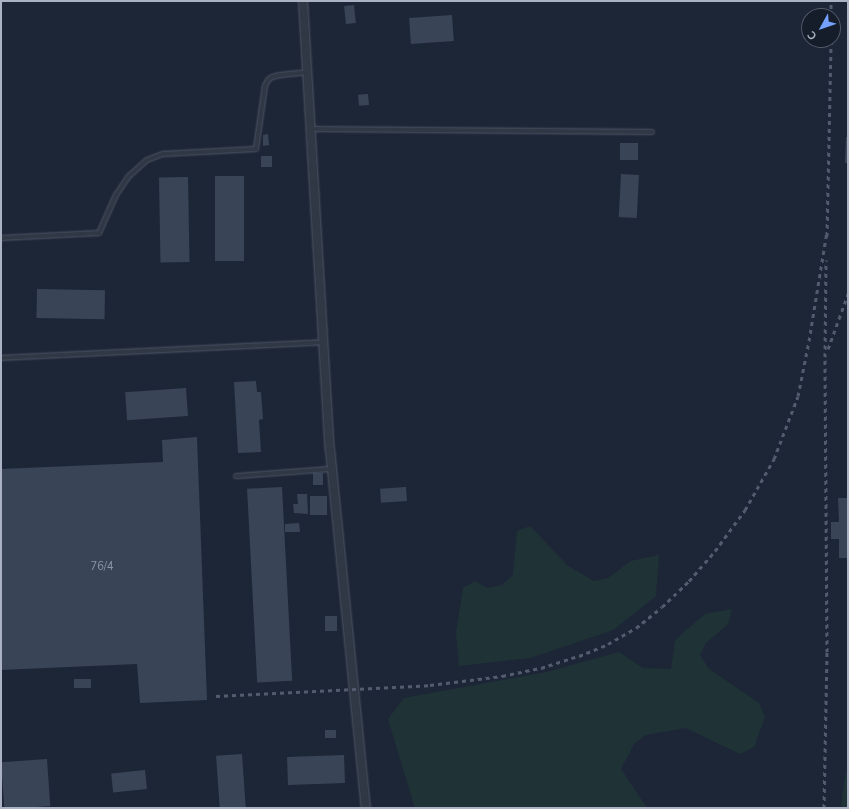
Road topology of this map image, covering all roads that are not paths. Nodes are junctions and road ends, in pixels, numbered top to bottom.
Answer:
1 (303, 1) edge
2 (307, 72) junction
3 (311, 129) junction
4 (652, 132) dead end
5 (1, 238) edge
6 (323, 342) junction
7 (1, 358) edge
8 (333, 468) junction
9 (236, 476) dead end
10 (366, 808) edge

1 - 2 street
2 - 3 street
2 - 5 lane
3 - 4 lane
3 - 6 street
6 - 7 lane
6 - 8 street
8 - 9 lane
8 - 10 street

